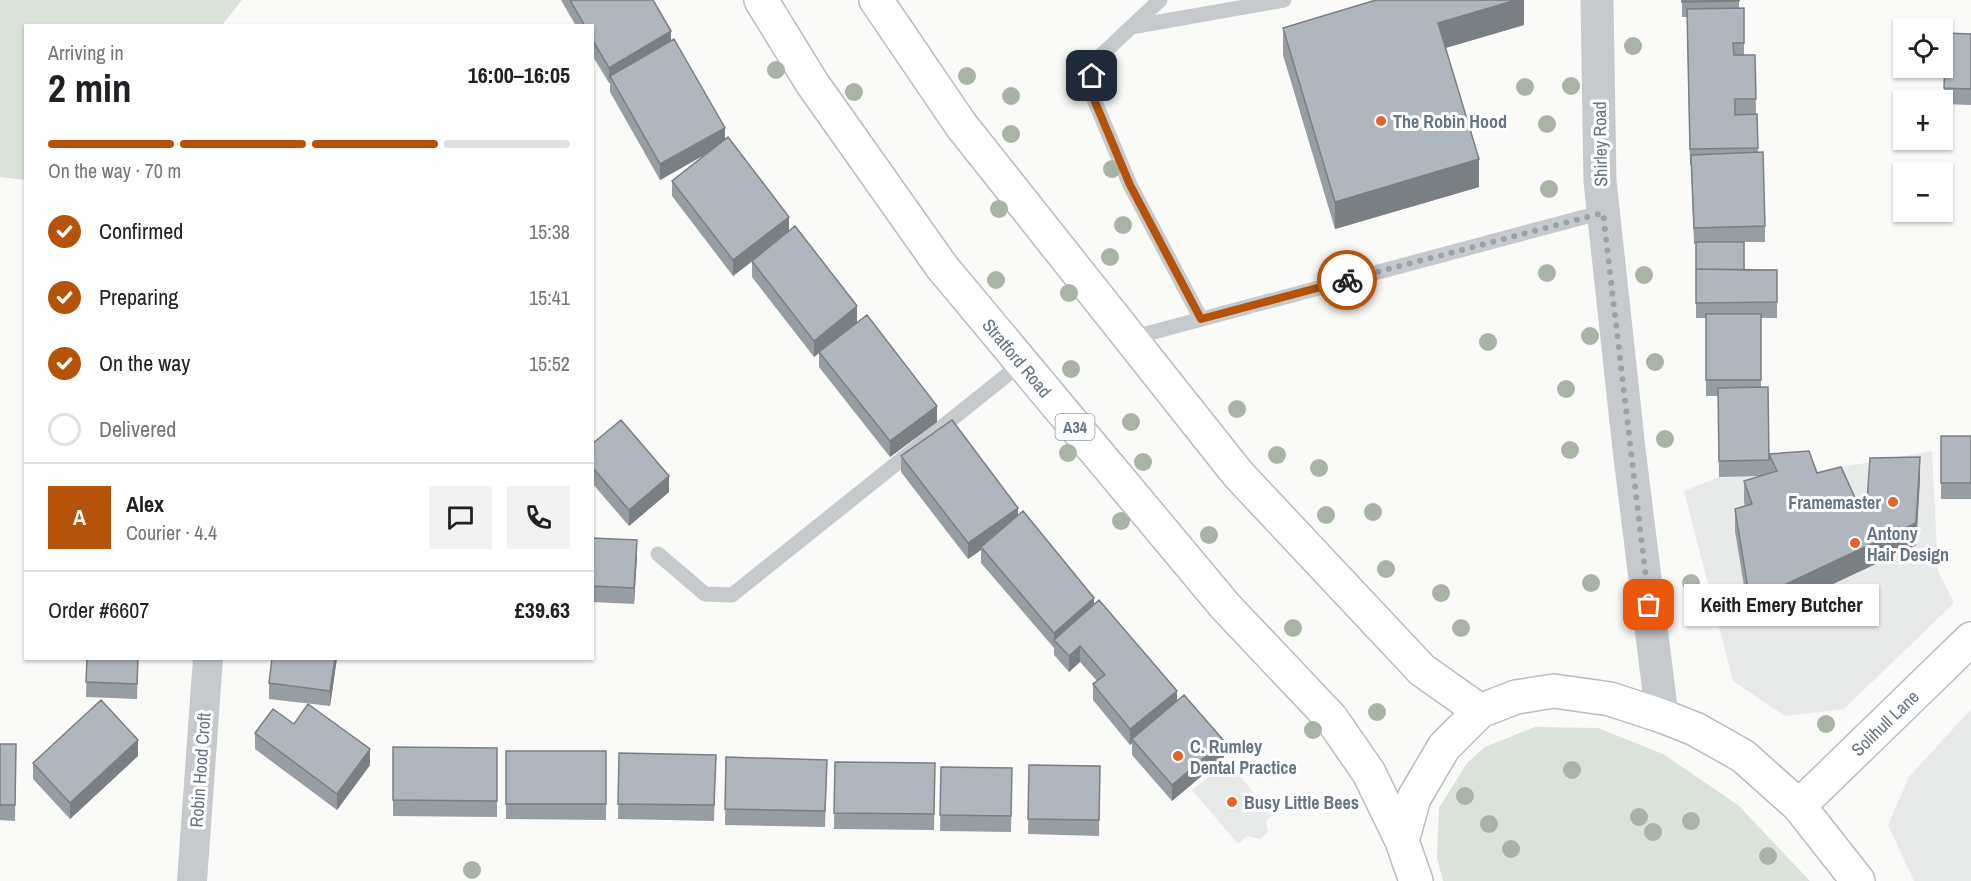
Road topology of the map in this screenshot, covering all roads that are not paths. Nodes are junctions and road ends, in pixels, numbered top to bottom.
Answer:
1 (761, 0) edge
2 (876, 0) edge
3 (1160, 0) edge
4 (1284, 0) edge
5 (1597, 0) edge
6 (1131, 27) junction
7 (1603, 213) junction
8 (1201, 319) junction
9 (1131, 338) junction
10 (1022, 363) junction
11 (658, 554) dead end
12 (1971, 639) edge
13 (208, 660) edge
14 (1480, 711) junction
15 (1662, 716) junction
16 (1799, 806) junction
17 (1406, 868) edge
18 (192, 881) edge
19 (1858, 881) edge

1 - 10 main road, Stratford Road / A34
2 - 9 main road
3 - 6 lane
4 - 6 lane
5 - 7 street, Shirley Road
6 - 8 lane
7 - 8 lane
7 - 15 street, Shirley Road
8 - 9 lane
9 - 14 main road
10 - 11 lane
10 - 17 main road, Stratford Road / A34
12 - 16 main road, Solihull Lane
13 - 18 street, Robin Hood Croft
14 - 15 main road
14 - 17 main road
15 - 16 main road
16 - 19 main road

